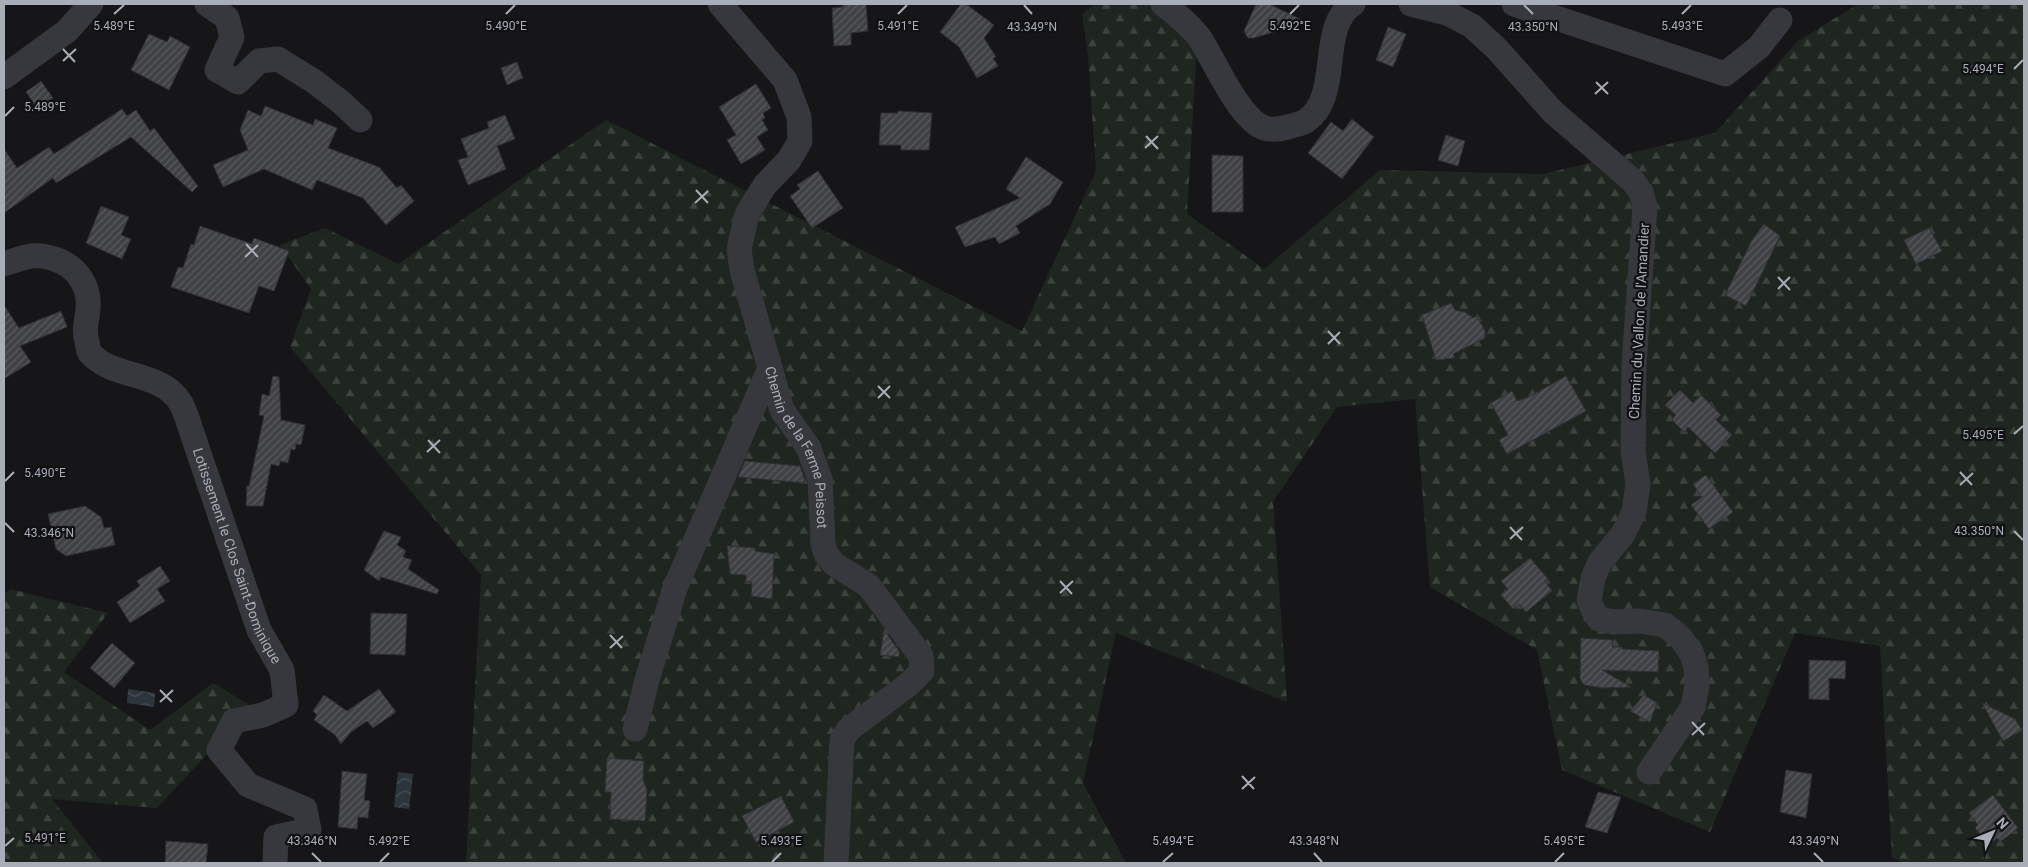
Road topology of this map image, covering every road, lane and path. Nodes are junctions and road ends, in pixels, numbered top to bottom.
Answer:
1 (91, 4) edge
2 (207, 4) edge
3 (720, 4) edge
4 (1163, 4) edge
5 (1353, 4) edge
6 (1411, 4) edge
7 (1514, 4) edge
8 (1188, 12) edge
9 (1780, 20) dead end
10 (4, 76) edge
11 (360, 120) dead end
12 (4, 264) edge
13 (770, 368) junction
14 (635, 729) dead end
15 (1649, 772) dead end
16 (276, 863) edge
17 (836, 863) edge

1 - 10 street
2 - 11 street
3 - 13 street, Chemin de la Ferme Peissot
4 - 8 street
5 - 8 street
6 - 15 street, Chemin du Vallon de l'Amandier
7 - 9 street
12 - 16 street, Lotissement le Clos Saint-Dominique
13 - 14 street
13 - 17 street, Chemin de la Ferme Peissot

